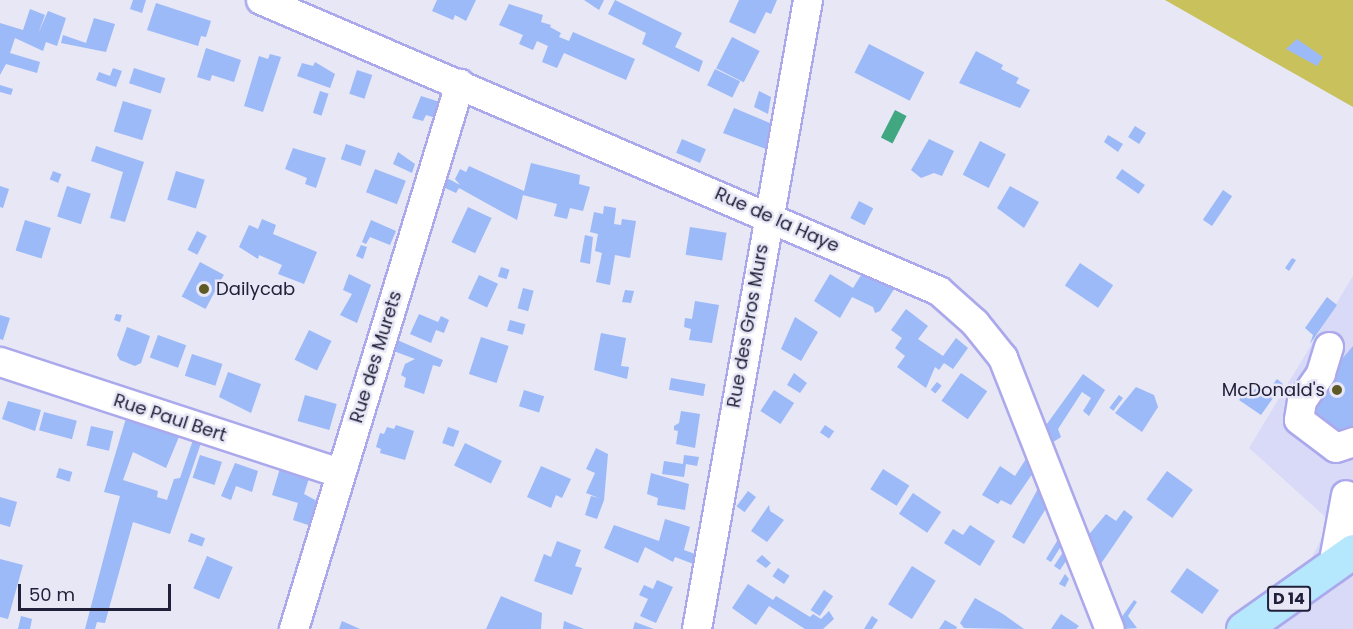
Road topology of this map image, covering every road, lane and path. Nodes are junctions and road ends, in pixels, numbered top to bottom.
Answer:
1 (261, 0) edge
2 (808, 0) edge
3 (460, 84) junction
4 (767, 215) junction
5 (1329, 347) dead end
6 (0, 362) edge
7 (1353, 442) edge
8 (340, 473) junction
9 (1346, 495) dead end
10 (1343, 559) edge
11 (695, 625) edge
12 (294, 629) edge
13 (1110, 629) edge
14 (1244, 629) edge

1 - 3 street, Rue de la Haye
2 - 4 street, Rue des Gros Murs
3 - 4 street, Rue de la Haye
3 - 8 street, Rue des Murets
4 - 11 street, Rue des Gros Murs
4 - 13 street, Rue de la Haye
5 - 7 street
6 - 8 street, Rue Paul Bert
8 - 12 street, Rue des Murets
9 - 10 street
10 - 14 main road, D 14

